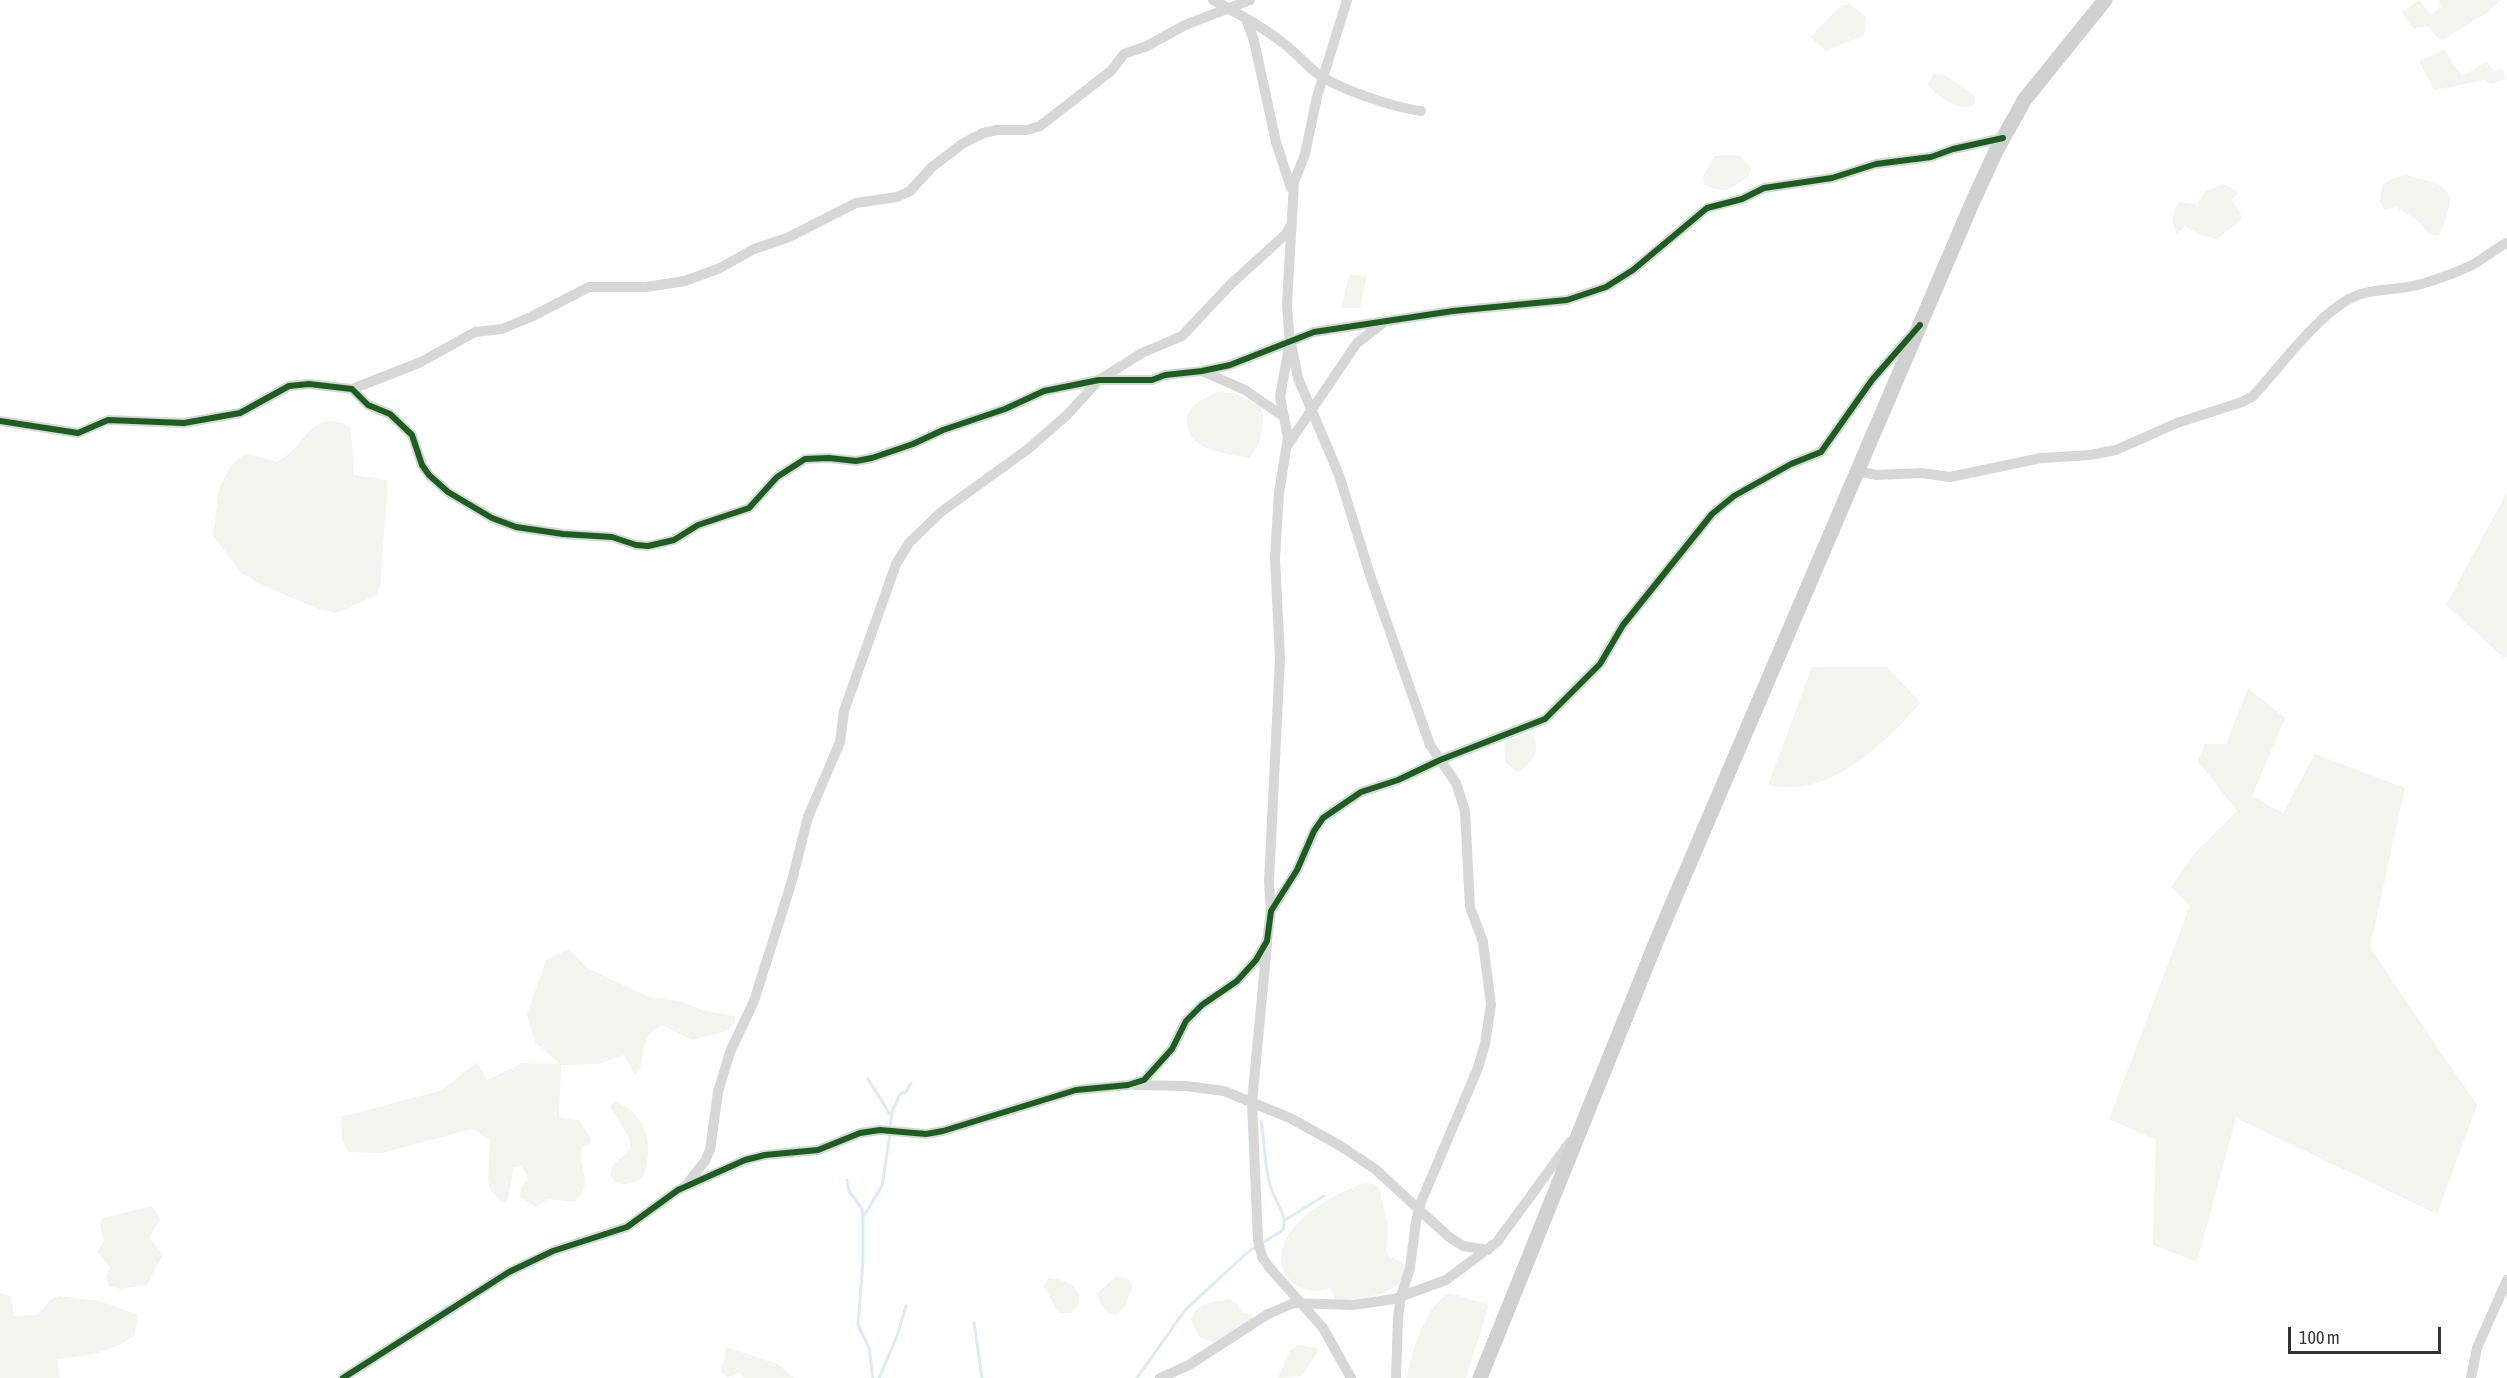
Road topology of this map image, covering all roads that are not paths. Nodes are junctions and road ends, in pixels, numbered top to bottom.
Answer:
1 (1213, 0) edge
2 (1347, 0) edge
3 (2105, 0) edge
4 (1239, 3) edge
5 (1247, 21) junction
6 (1323, 78) junction
7 (1421, 111) dead end
8 (2003, 138) junction
9 (1293, 194) junction
10 (1291, 225) junction
11 (2507, 243) edge
12 (1385, 321) junction
13 (1920, 325) junction
14 (1290, 339) junction
15 (1203, 371) junction
16 (1099, 380) junction
17 (352, 388) junction
18 (1312, 407) junction
19 (1284, 417) junction
20 (0, 421) edge
21 (1287, 446) junction
22 (1858, 471) junction
23 (1440, 759) junction
24 (1271, 910) junction
25 (1267, 941) junction
26 (1128, 1085) junction
27 (1252, 1102) junction
28 (1583, 1124) junction
29 (685, 1187) junction
30 (1419, 1209) junction
31 (1488, 1250) junction
32 (2507, 1280) edge
33 (1401, 1296) junction
34 (1301, 1302) junction
35 (343, 1378) edge
36 (1160, 1378) edge
37 (1351, 1378) edge
38 (1396, 1378) edge
39 (1480, 1378) edge
40 (2471, 1378) edge

1 - 4 street
2 - 6 street
3 - 8 street
4 - 5 street
4 - 17 street
5 - 6 street
5 - 9 street
6 - 7 street
6 - 9 street
8 - 12 street
8 - 13 street
9 - 10 street
10 - 14 street
10 - 16 street
11 - 22 street
12 - 14 street
12 - 18 street
13 - 22 street
13 - 23 street
14 - 15 street
14 - 18 street
14 - 19 street
15 - 16 street
15 - 19 street
16 - 17 street
16 - 29 street
17 - 20 street
18 - 21 street
18 - 23 street
19 - 21 street
21 - 24 street
22 - 28 street
23 - 24 street
23 - 30 street
24 - 25 street
25 - 26 street
25 - 27 street
26 - 27 street
26 - 29 street
27 - 30 street
27 - 34 street
28 - 31 street
28 - 39 street
29 - 35 street
30 - 31 street
30 - 33 street
31 - 33 street
32 - 40 street
33 - 34 street
33 - 38 street
34 - 36 street
34 - 37 street

